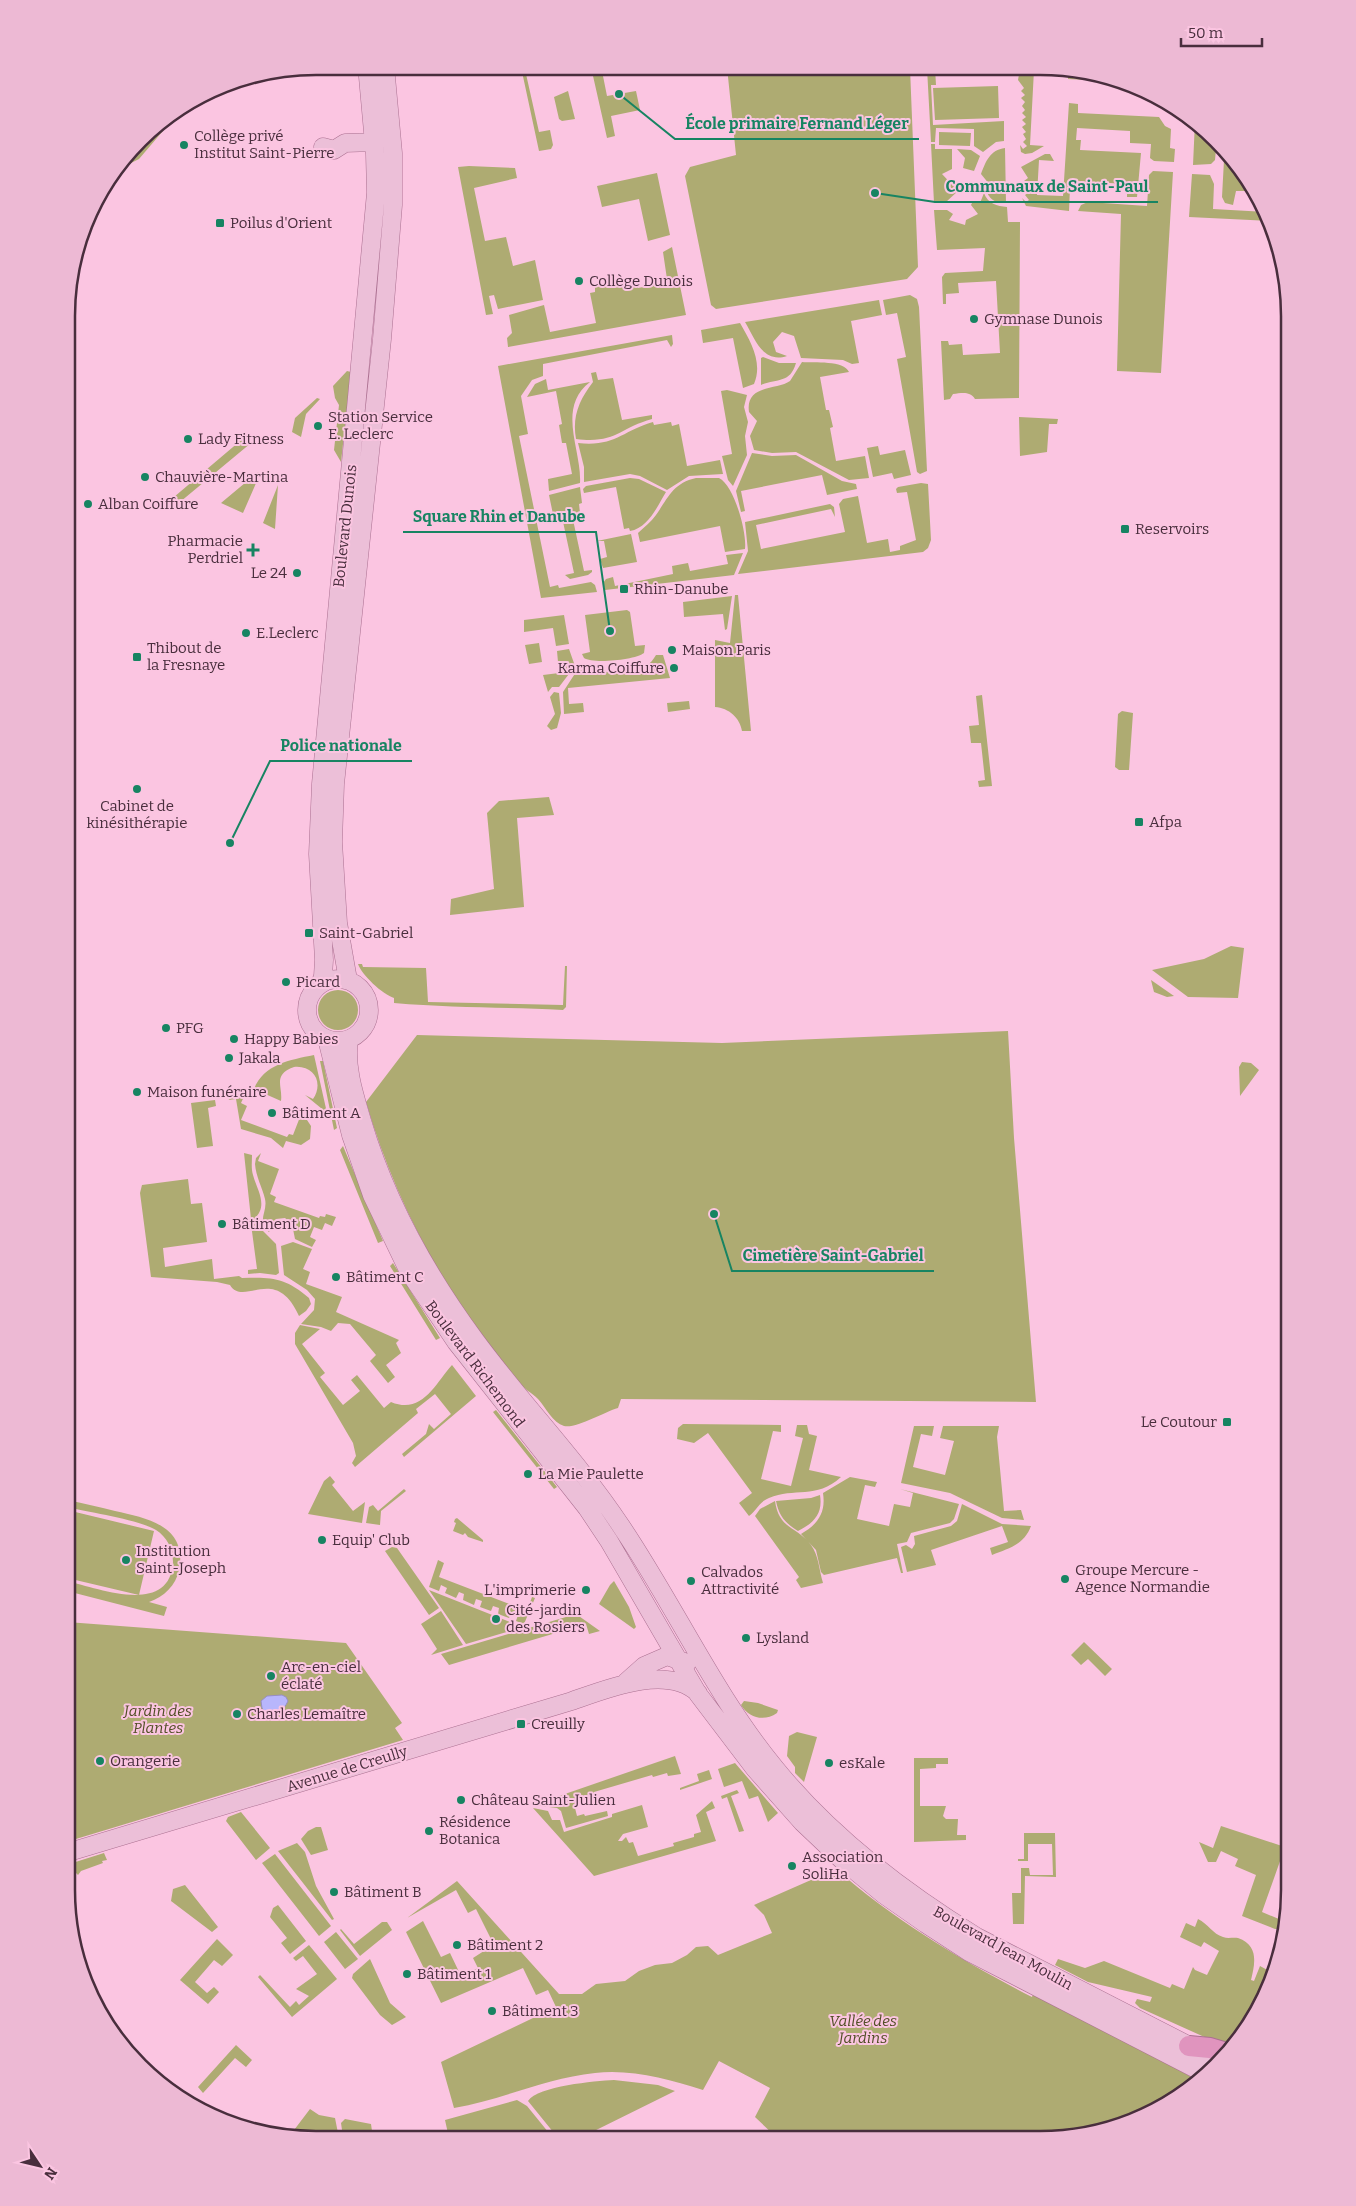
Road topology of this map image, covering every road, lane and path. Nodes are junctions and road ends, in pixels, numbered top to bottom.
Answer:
1 (368, 75) edge
2 (386, 75) edge
3 (390, 120) junction
4 (374, 142) junction
5 (323, 147) dead end
6 (348, 980) junction
7 (320, 986) junction
8 (327, 1038) junction
9 (349, 1039) junction
10 (683, 1630) junction
11 (680, 1661) junction
12 (633, 1683) junction
13 (716, 1686) junction
14 (698, 1694) junction
15 (75, 1850) edge
16 (1189, 2046) junction
17 (1219, 2051) edge
18 (1212, 2058) edge
19 (1199, 2071) edge

1 - 4 main road, Boulevard Dunois
2 - 3 main road, Boulevard Dunois
3 - 4 main road
3 - 6 main road, Boulevard Dunois
4 - 5 main road
4 - 7 main road, Boulevard Dunois
6 - 7 main road
6 - 9 main road
7 - 8 main road
8 - 9 main road
8 - 11 main road, Boulevard Richemond
9 - 10 main road, Boulevard Richemond
10 - 11 main road
10 - 13 main road, Boulevard Jean Moulin
11 - 12 main road
11 - 13 main road, Boulevard Jean Moulin
11 - 14 main road, Boulevard Jean Moulin
12 - 14 main road
12 - 15 main road, Avenue de Creully
13 - 16 main road, Boulevard Jean Moulin
14 - 19 main road, Boulevard Jean Moulin
16 - 17 highway
16 - 18 main road, Boulevard Jean Moulin

